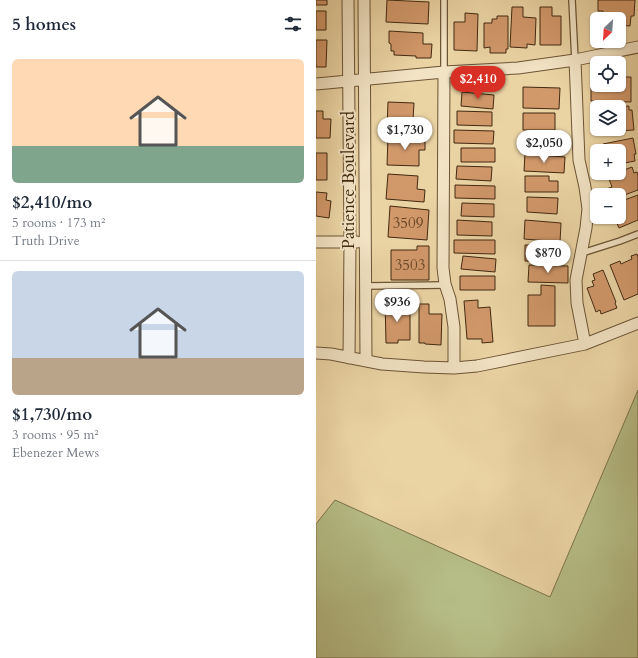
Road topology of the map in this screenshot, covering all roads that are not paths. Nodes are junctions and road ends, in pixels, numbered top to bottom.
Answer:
1 (348, 0) edge
2 (364, 0) edge
3 (444, 0) edge
4 (572, 0) edge
5 (638, 47) edge
6 (575, 60) junction
7 (444, 72) junction
8 (365, 80) junction
9 (349, 81) junction
10 (316, 84) edge
11 (638, 234) edge
12 (316, 242) edge
13 (365, 242) junction
14 (350, 243) junction
15 (581, 253) junction
16 (445, 285) junction
17 (366, 286) junction
18 (638, 323) edge
19 (585, 344) junction
20 (316, 353) edge
21 (349, 358) junction
22 (366, 361) junction
23 (454, 368) junction

1 - 9 street, Patience Boulevard
2 - 8 street, Patience Boulevard
3 - 7 lane
4 - 6 lane
5 - 6 street
6 - 7 street
6 - 15 street
7 - 8 street
7 - 16 street
8 - 9 street
8 - 13 street, Patience Boulevard
9 - 10 street
9 - 14 street, Patience Boulevard
11 - 15 lane
12 - 14 street
13 - 14 street
13 - 17 street, Patience Boulevard
14 - 21 street, Patience Boulevard
15 - 19 street
16 - 17 lane
16 - 23 street
17 - 22 street, Patience Boulevard
18 - 19 street
19 - 23 street
20 - 21 street
21 - 22 street
22 - 23 street

